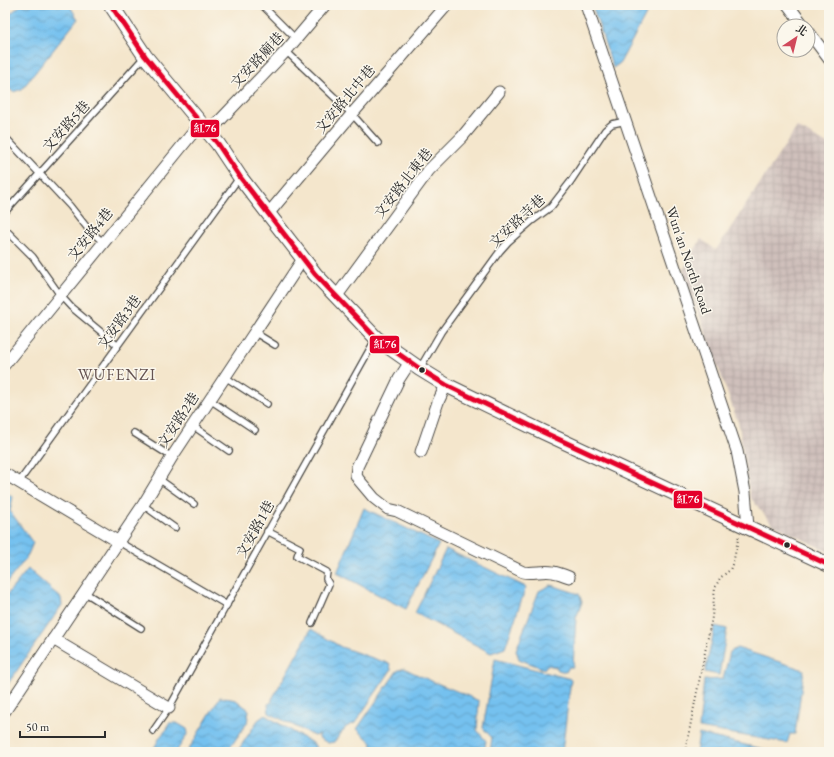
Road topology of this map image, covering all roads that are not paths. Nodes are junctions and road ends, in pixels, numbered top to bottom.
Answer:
1 (110, 5) edge
2 (262, 5) edge
3 (325, 5) edge
4 (447, 5) edge
5 (586, 5) edge
6 (788, 5) edge
7 (798, 18) edge
8 (296, 39) junction
9 (816, 42) edge
10 (286, 51) junction
11 (145, 56) junction
12 (829, 59) edge
13 (499, 92) dead end
14 (352, 114) junction
15 (626, 121) junction
16 (204, 128) junction
17 (8, 140) dead end
18 (378, 143) dead end
19 (40, 174) junction
20 (240, 177) junction
21 (5, 212) edge
22 (268, 214) junction
23 (5, 229) edge
24 (103, 242) junction
25 (303, 259) junction
26 (60, 295) junction
27 (336, 297) junction
28 (254, 332) junction
29 (376, 338) junction
30 (117, 344) junction
31 (275, 345) dead end
32 (5, 364) edge
33 (415, 366) junction
34 (224, 377) junction
35 (446, 385) junction
36 (210, 400) junction
37 (267, 404) dead end
38 (193, 426) junction
39 (255, 430) dead end
40 (134, 433) dead end
41 (229, 451) dead end
42 (421, 452) dead end
43 (172, 457) junction
44 (5, 474) edge
45 (159, 479) junction
46 (19, 482) junction
47 (194, 504) dead end
48 (143, 505) junction
49 (744, 526) junction
50 (175, 528) dead end
51 (267, 531) junction
52 (119, 542) junction
53 (829, 565) edge
54 (569, 576) dead end
55 (82, 596) junction
56 (227, 605) junction
57 (312, 623) dead end
58 (141, 628) dead end
59 (53, 639) junction
60 (168, 708) junction
61 (5, 710) edge
62 (153, 731) dead end

1 - 11 street
2 - 8 lane
3 - 8 street, 文安路廟巷
4 - 14 street, 文安路北中巷
5 - 15 street, Wun'an North Road
6 - 7 street
8 - 10 street, 文安路廟巷
9 - 12 street
10 - 14 lane
10 - 16 street, 文安路廟巷
11 - 16 street
11 - 19 lane, 文安路5巷
13 - 27 street, 文安路北東巷
14 - 18 lane
14 - 22 street, 文安路北中巷
15 - 33 lane, 文安路寺巷
15 - 49 street, Wun'an North Road
16 - 20 street
16 - 24 street, 文安路4巷
17 - 19 lane
19 - 21 lane, 文安路5巷
19 - 24 lane
20 - 22 street
20 - 30 lane, 文安路3巷
22 - 25 street
23 - 26 lane
24 - 26 street, 文安路4巷
25 - 27 street
25 - 28 street, 文安路2巷
26 - 30 lane
26 - 32 street, 文安路4巷
27 - 29 street
28 - 31 lane
28 - 34 street, 文安路2巷
29 - 33 street
29 - 51 lane, 文安路1巷
30 - 46 lane, 文安路3巷
33 - 35 street
33 - 54 street
34 - 36 street, 文安路2巷
34 - 37 lane
35 - 42 street
35 - 49 street
36 - 38 street, 文安路2巷
36 - 39 lane
38 - 41 lane
38 - 43 street, 文安路2巷
40 - 43 lane
43 - 45 street, 文安路2巷
44 - 46 street
45 - 47 lane
45 - 48 street, 文安路2巷
46 - 52 street
48 - 50 lane
48 - 52 street, 文安路2巷
49 - 53 street
51 - 56 lane, 文安路1巷
51 - 57 lane
52 - 55 street, 文安路2巷
52 - 56 lane
55 - 58 lane
55 - 59 street, 文安路2巷
56 - 60 lane, 文安路1巷
59 - 60 street
59 - 61 street, 文安路2巷
60 - 62 lane, 文安路1巷

